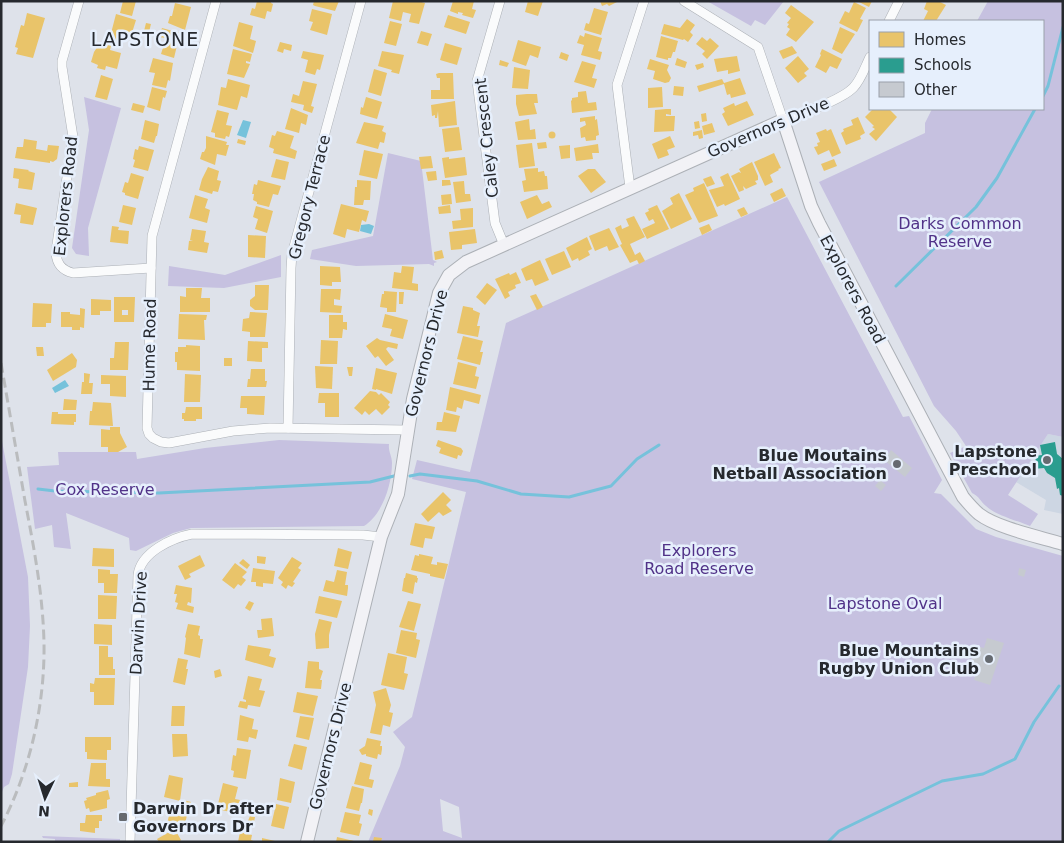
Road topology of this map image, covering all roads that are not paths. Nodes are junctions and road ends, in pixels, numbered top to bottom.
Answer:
1 (79, 1) edge
2 (216, 1) edge
3 (361, 1) edge
4 (500, 1) edge
5 (644, 1) edge
6 (684, 1) edge
7 (899, 1) edge
8 (890, 20) edge
9 (869, 59) edge
10 (782, 120) junction
11 (630, 188) junction
12 (504, 245) junction
13 (151, 268) junction
14 (288, 428) junction
15 (407, 430) junction
16 (381, 537) junction
17 (1063, 544) edge
18 (130, 842) edge
19 (306, 842) edge

1 - 13 street, Explorers Road
2 - 13 street, Hume Road
3 - 14 street, Gregory Terrace
4 - 12 street, Caley Crescent
5 - 11 street
6 - 10 street, Explorers Road
7 - 8 street
9 - 10 street, Governors Drive
10 - 11 main road, Governors Drive
10 - 17 main road, Explorers Road
11 - 12 main road, Governors Drive
12 - 15 main road, Governors Drive
13 - 14 street, Hume Road
14 - 15 street, Hume Road
15 - 16 main road, Governors Drive
16 - 18 street, Darwin Drive
16 - 19 main road, Governors Drive

